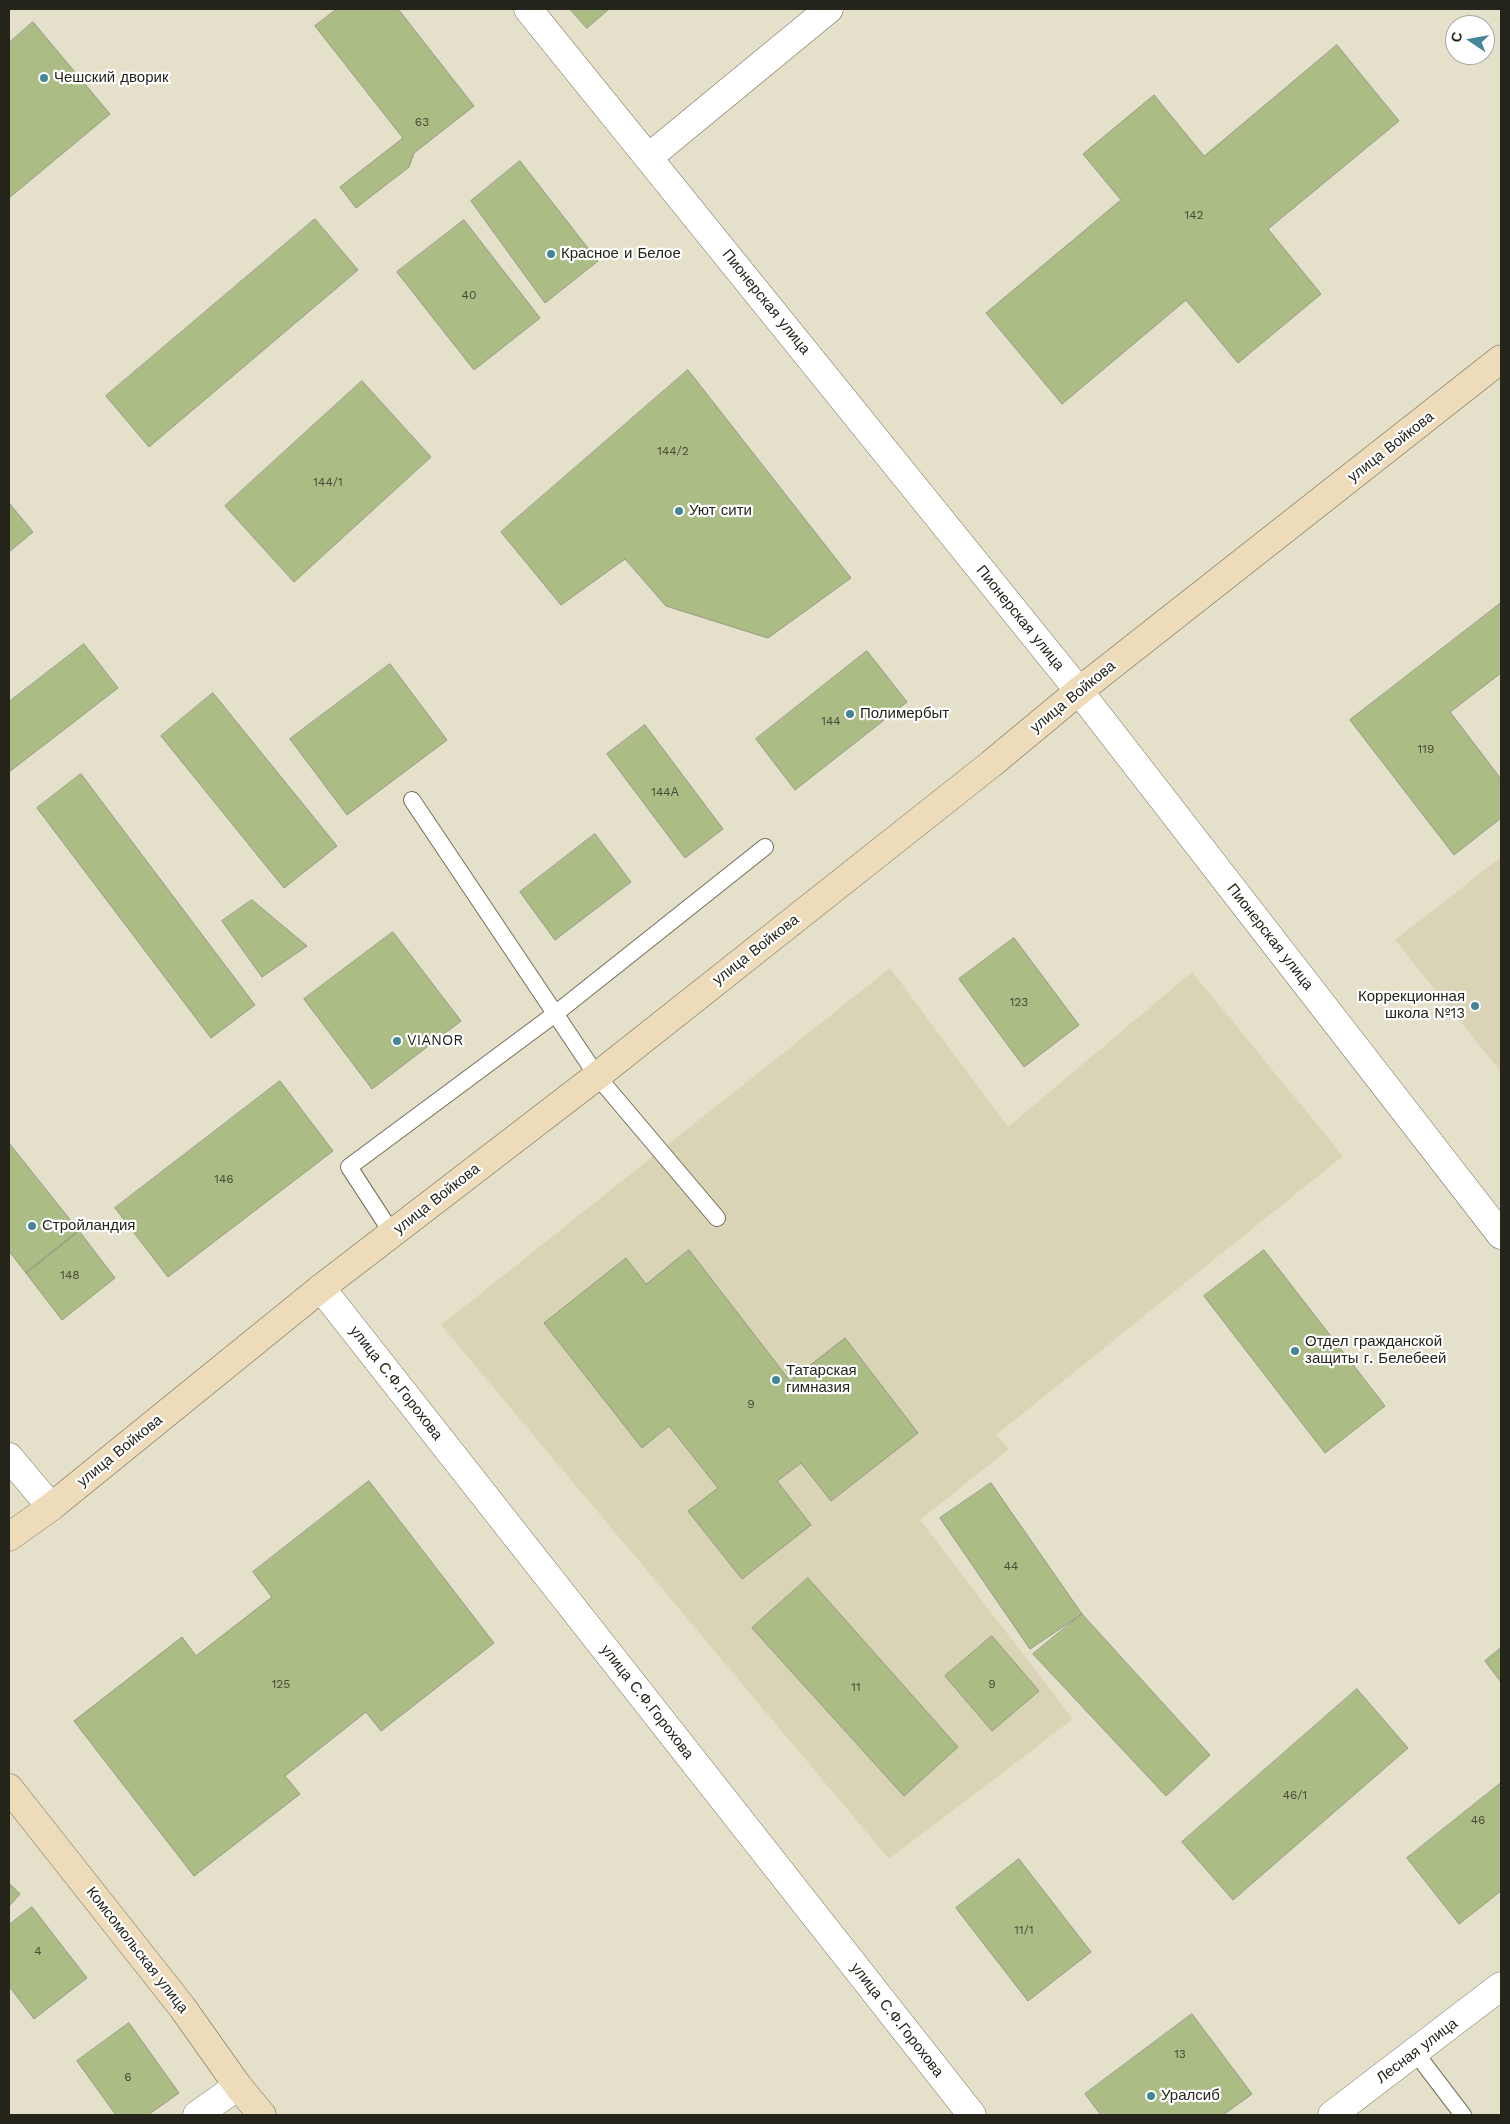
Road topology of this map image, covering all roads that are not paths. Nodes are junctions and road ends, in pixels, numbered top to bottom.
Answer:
1 (528, 9) edge
2 (829, 9) edge
3 (649, 157) junction
4 (1501, 359) edge
5 (1079, 690) junction
6 (412, 800) dead end
7 (765, 847) dead end
8 (555, 1014) junction
9 (597, 1076) junction
10 (717, 1218) dead end
11 (392, 1233) junction
12 (1501, 1235) edge
13 (321, 1288) junction
14 (9, 1457) edge
15 (51, 1507) junction
16 (9, 1537) edge
17 (9, 1788) edge
18 (1501, 1986) edge
19 (1415, 2052) junction
20 (238, 2086) junction
21 (197, 2115) edge
22 (262, 2115) edge
23 (972, 2115) edge
24 (1332, 2115) edge
25 (1463, 2115) edge

1 - 3 street, Пионерская улица
2 - 3 street
3 - 5 street, Пионерская улица
4 - 5 main road, улица Войкова
5 - 9 main road, улица Войкова
5 - 12 street, Пионерская улица
6 - 8 lane
7 - 8 lane
8 - 9 lane
8 - 11 lane
9 - 10 lane
9 - 11 main road, улица Войкова
11 - 13 main road, улица Войкова
13 - 15 main road, улица Войкова
13 - 23 street, улица С.Ф.Горохова
14 - 15 street
15 - 16 main road, улица Войкова
17 - 20 main road, Комсомольская улица
18 - 19 street, Лесная улица
19 - 24 street, Лесная улица
19 - 25 lane
20 - 21 street
20 - 22 main road, Комсомольская улица

